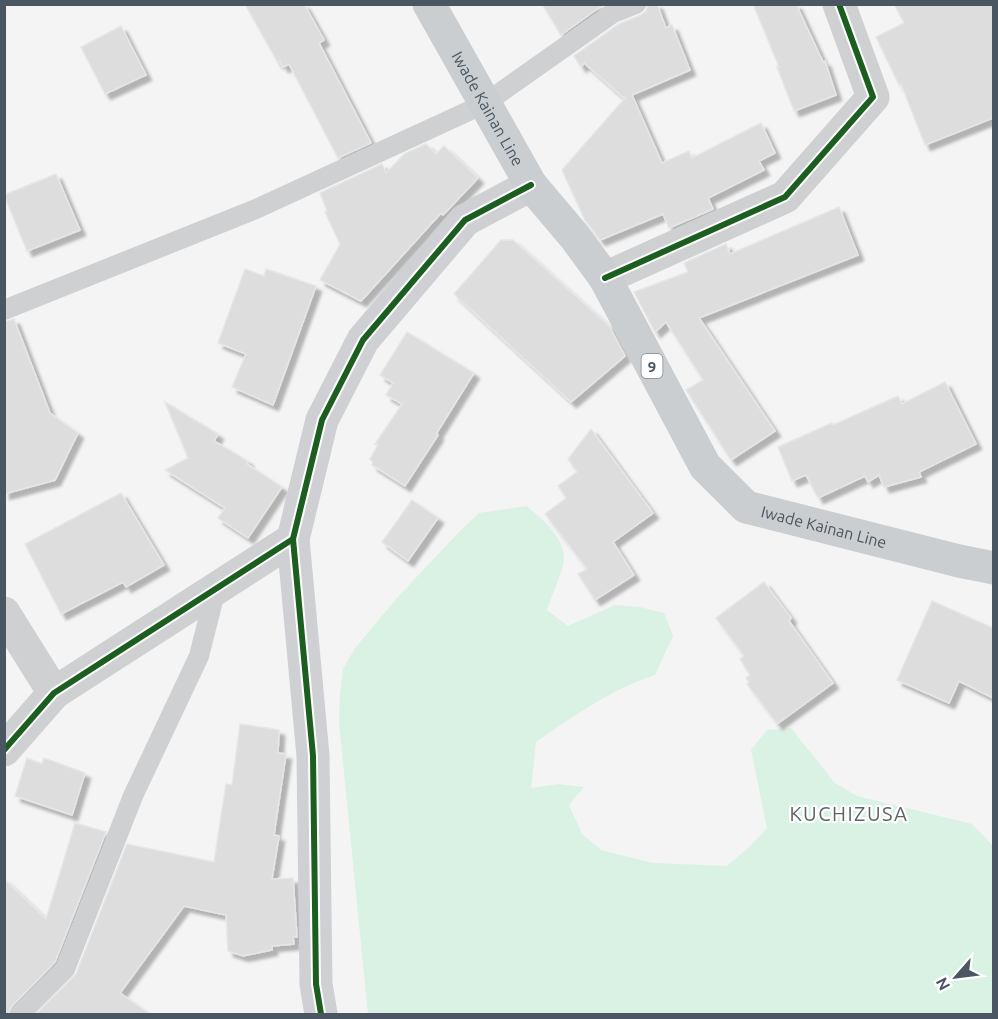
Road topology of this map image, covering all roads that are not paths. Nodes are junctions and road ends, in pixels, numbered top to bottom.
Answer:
1 (429, 4) edge
2 (636, 4) edge
3 (839, 4) edge
4 (484, 104) junction
5 (531, 185) junction
6 (605, 278) junction
7 (4, 310) edge
8 (293, 539) junction
9 (993, 568) edge
10 (216, 589) junction
11 (4, 613) edge
12 (54, 693) junction
13 (4, 750) edge
14 (20, 1014) edge
15 (321, 1014) edge

1 - 4 main road, Iwade Kainan Line / 9
2 - 4 lane
3 - 6 street
4 - 5 main road, Iwade Kainan Line / 9
4 - 7 lane
5 - 6 main road, Iwade Kainan Line / 9
5 - 8 street
6 - 9 main road, Iwade Kainan Line / 9
8 - 10 street
8 - 15 street
10 - 12 street
10 - 14 lane
11 - 12 street
12 - 13 street

